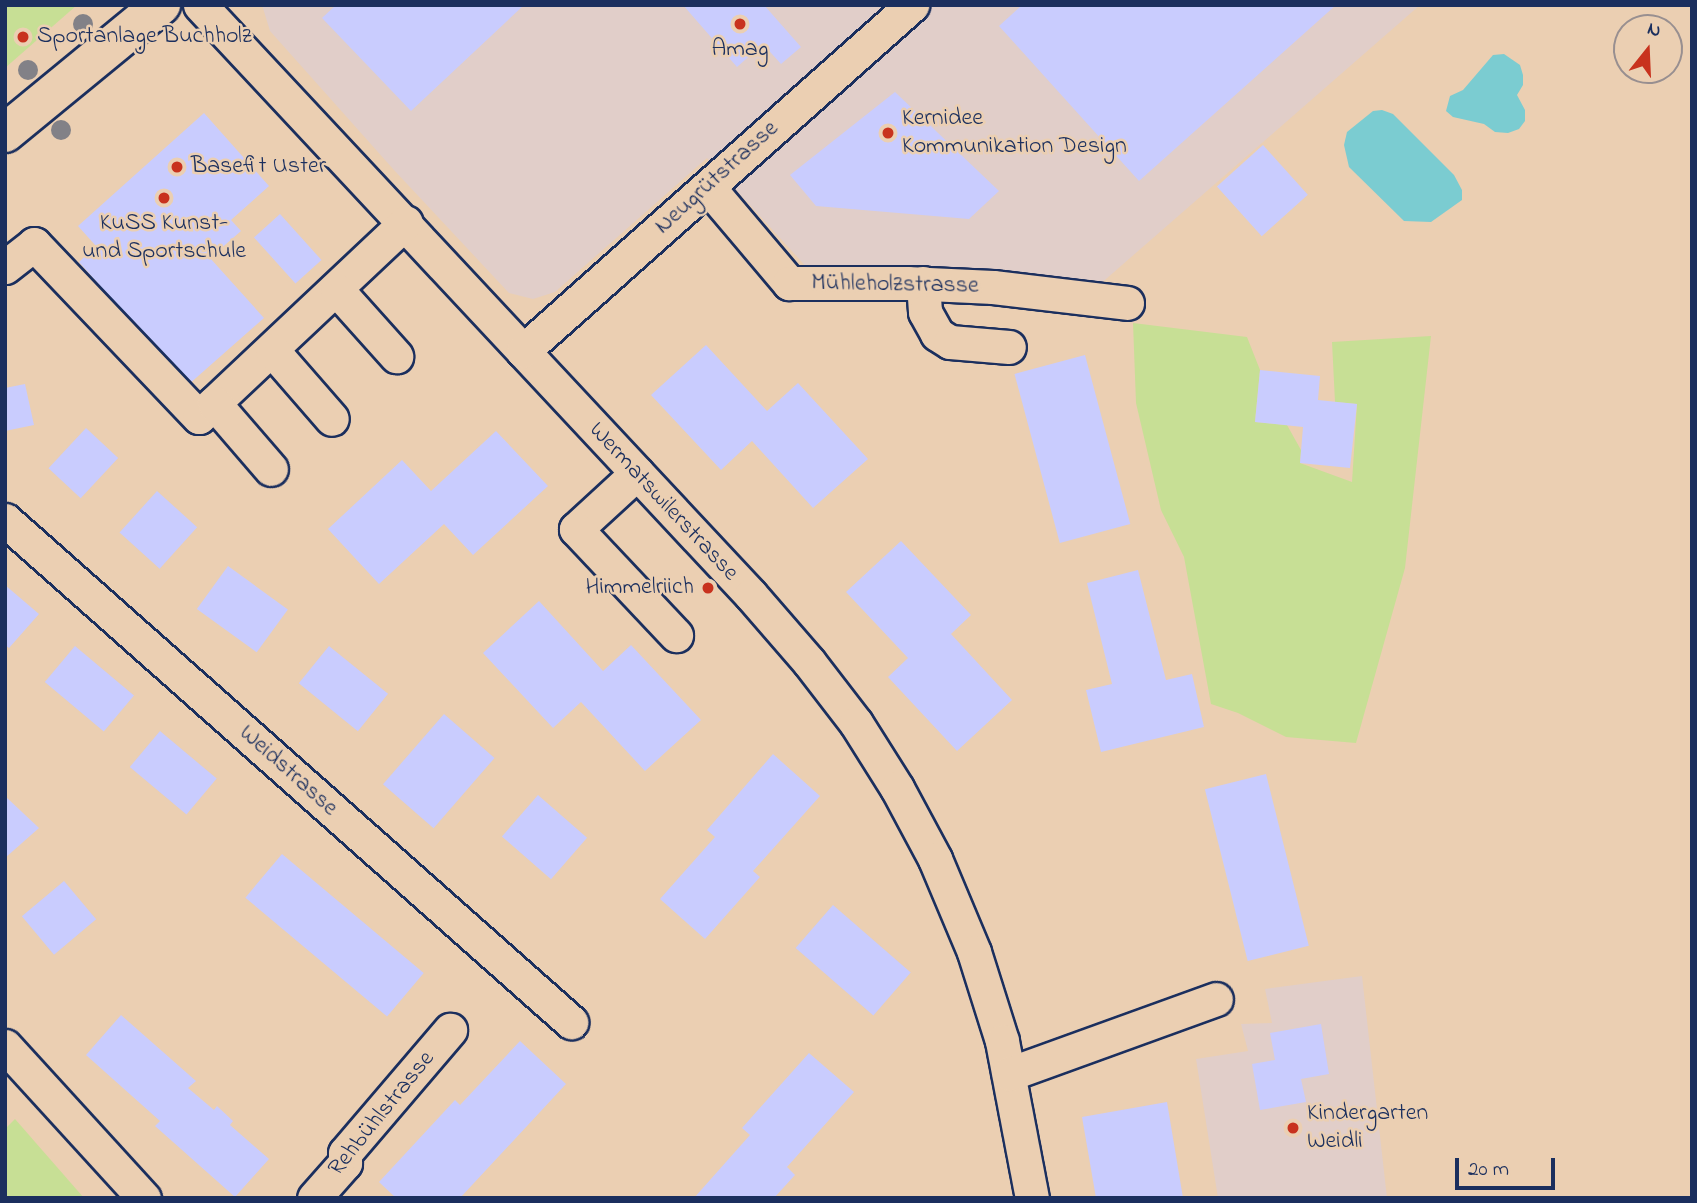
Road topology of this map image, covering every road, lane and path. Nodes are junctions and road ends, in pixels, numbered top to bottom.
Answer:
1 (161, 5) edge
2 (200, 5) edge
3 (912, 5) edge
4 (5, 134) edge
5 (708, 187) junction
6 (406, 222) junction
7 (5, 267) edge
8 (923, 283) junction
9 (337, 290) junction
10 (1127, 303) dead end
11 (1009, 347) dead end
12 (272, 350) junction
13 (523, 351) junction
14 (396, 356) dead end
15 (214, 404) junction
16 (332, 419) dead end
17 (271, 469) dead end
18 (636, 473) junction
19 (5, 520) edge
20 (676, 635) dead end
21 (1216, 999) dead end
22 (571, 1022) dead end
23 (450, 1030) dead end
24 (5, 1046) edge
25 (1009, 1074) junction
26 (144, 1198) edge
27 (314, 1198) edge
28 (1032, 1198) edge

1 - 4 main road
2 - 6 street, Wermatswilerstrasse
3 - 5 street, Neugrütstrasse
5 - 8 street, Mühleholzstrasse
5 - 13 street, Neugrütstrasse
6 - 9 street
6 - 13 street, Wermatswilerstrasse
7 - 15 street
8 - 10 street, Mühleholzstrasse
8 - 11 street
9 - 12 street
9 - 14 street
12 - 15 street
12 - 16 street
13 - 18 street, Wermatswilerstrasse
15 - 17 street
18 - 20 street
18 - 25 street, Wermatswilerstrasse
19 - 22 street, Weidstrasse
21 - 25 street
23 - 27 street, Rehbühlstrasse
24 - 26 street
25 - 28 street, Wermatswilerstrasse

